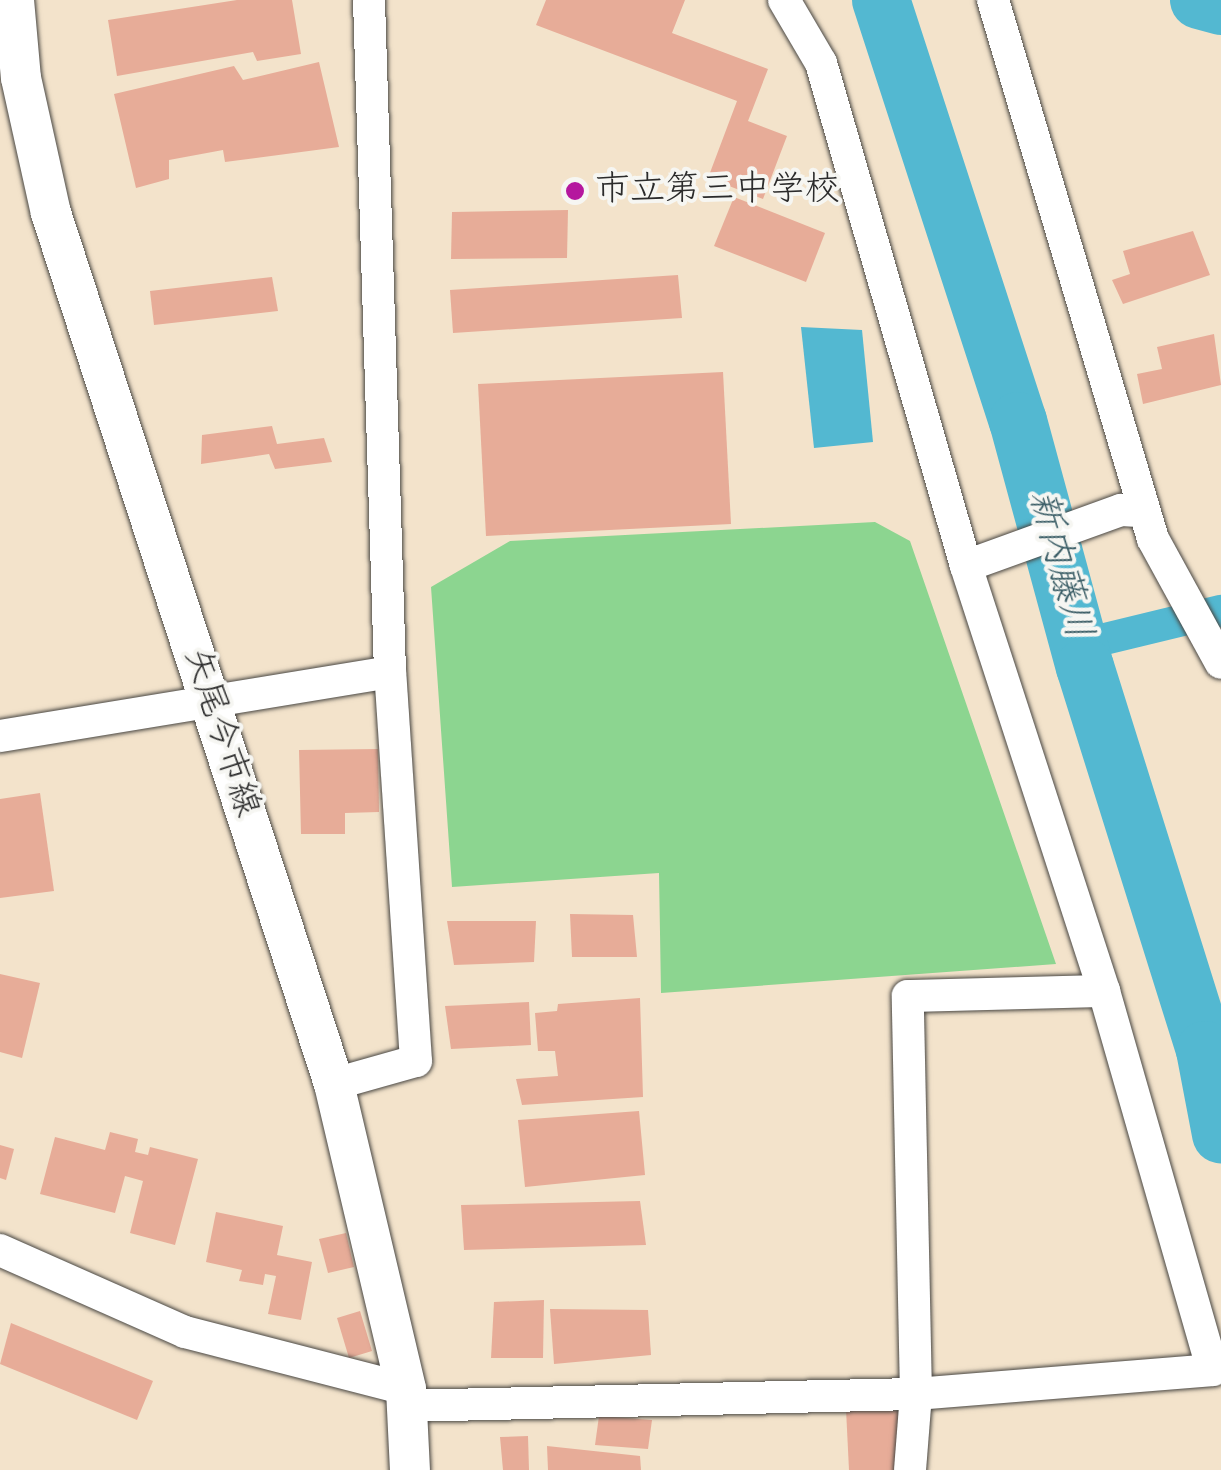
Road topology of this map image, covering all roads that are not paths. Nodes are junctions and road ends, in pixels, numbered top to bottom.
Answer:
1 (14, 0) edge
2 (369, 0) edge
3 (784, 0) edge
4 (992, 0) edge
5 (1132, 510) junction
6 (973, 563) junction
7 (1221, 663) edge
8 (390, 672) junction
9 (210, 702) junction
10 (0, 736) edge
11 (1104, 992) junction
12 (334, 1084) junction
13 (0, 1250) edge
14 (916, 1394) junction
15 (406, 1398) junction
16 (410, 1470) edge
17 (910, 1470) edge

1 - 9 main road, 矢尾今市線
2 - 8 street
3 - 6 street
4 - 5 street
5 - 6 street
5 - 7 street
6 - 11 street
8 - 9 street
8 - 12 street
9 - 10 street
9 - 12 main road, 矢尾今市線
11 - 14 street
11 - 14 street
12 - 15 main road, 矢尾今市線
13 - 15 street
14 - 15 street
14 - 17 street
15 - 16 main road, 矢尾今市線

